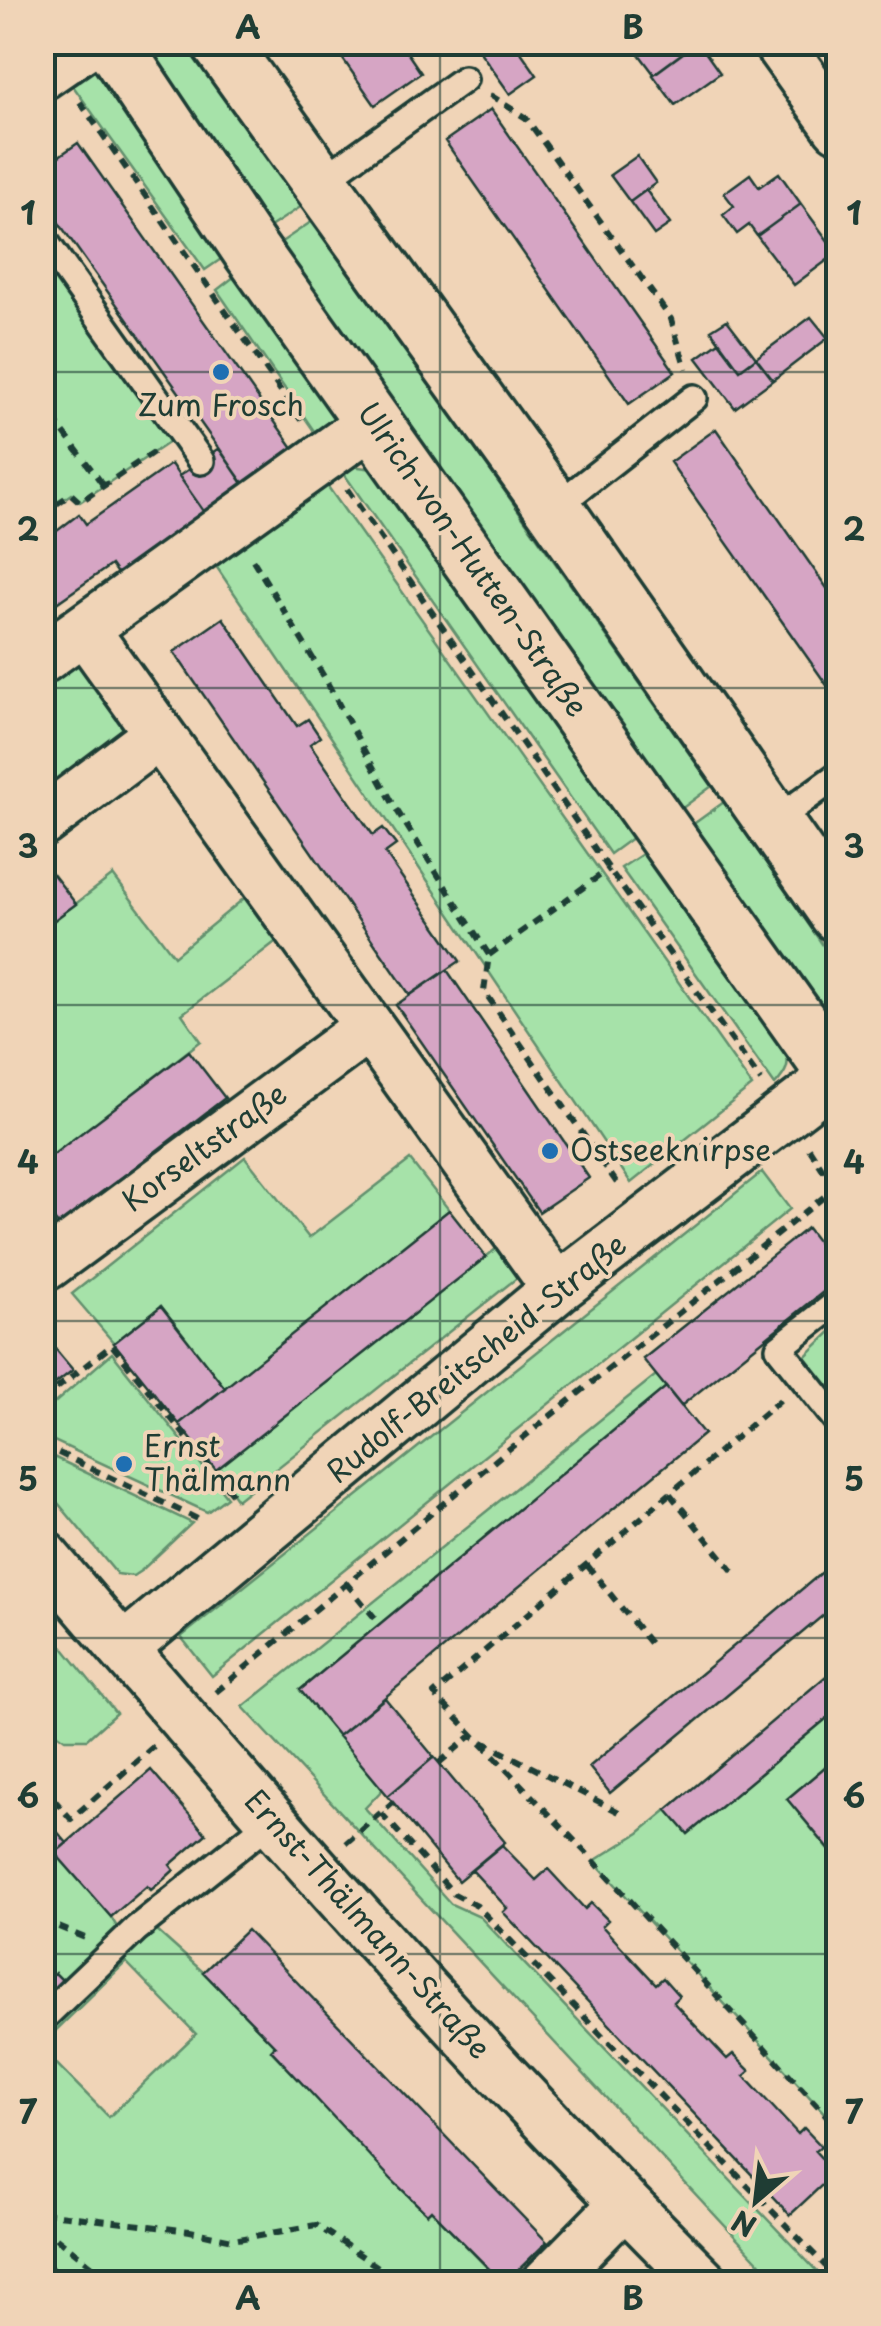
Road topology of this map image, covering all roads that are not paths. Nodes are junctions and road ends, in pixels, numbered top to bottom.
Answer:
1 (90, 42) edge
2 (111, 42) edge
3 (219, 42) edge
4 (777, 42) edge
5 (42, 75) edge
6 (464, 79) road end
7 (838, 127) edge
8 (320, 182) junction
9 (42, 237) edge
10 (694, 398) road end
11 (374, 421) junction
12 (201, 461) dead end
13 (554, 508) junction
14 (84, 629) junction
15 (42, 659) edge
16 (159, 734) junction
17 (838, 775) edge
18 (774, 821) junction
19 (42, 822) edge
20 (838, 914) edge
21 (370, 1027) junction
22 (838, 1076) edge
23 (42, 1259) edge
24 (557, 1290) junction
25 (834, 1305) dead end
26 (838, 1422) edge
27 (42, 1554) edge
28 (122, 1649) junction
29 (271, 1821) junction
30 (42, 2019) edge
31 (624, 2204) junction
32 (545, 2284) edge
33 (705, 2284) edge

1 - 5 street
2 - 11 street, Ulrich-von-Hutten-Straße
3 - 8 street
4 - 7 street
6 - 8 lane
8 - 13 street
9 - 12 lane
10 - 13 lane
11 - 14 street
11 - 22 street, Ulrich-von-Hutten-Straße
13 - 18 street
14 - 15 street
14 - 16 street
16 - 19 street
16 - 21 street
17 - 18 lane
18 - 20 street
21 - 23 street, Korseltstraße
21 - 24 street
22 - 24 street, Rudolf-Breitscheid-Straße
24 - 28 street, Rudolf-Breitscheid-Straße
25 - 26 lane
27 - 28 street, Ernst-Thälmann-Straße
28 - 29 street, Ernst-Thälmann-Straße
29 - 30 lane
29 - 31 street, Ernst-Thälmann-Straße
31 - 32 street
31 - 33 street, Ernst-Thälmann-Straße

